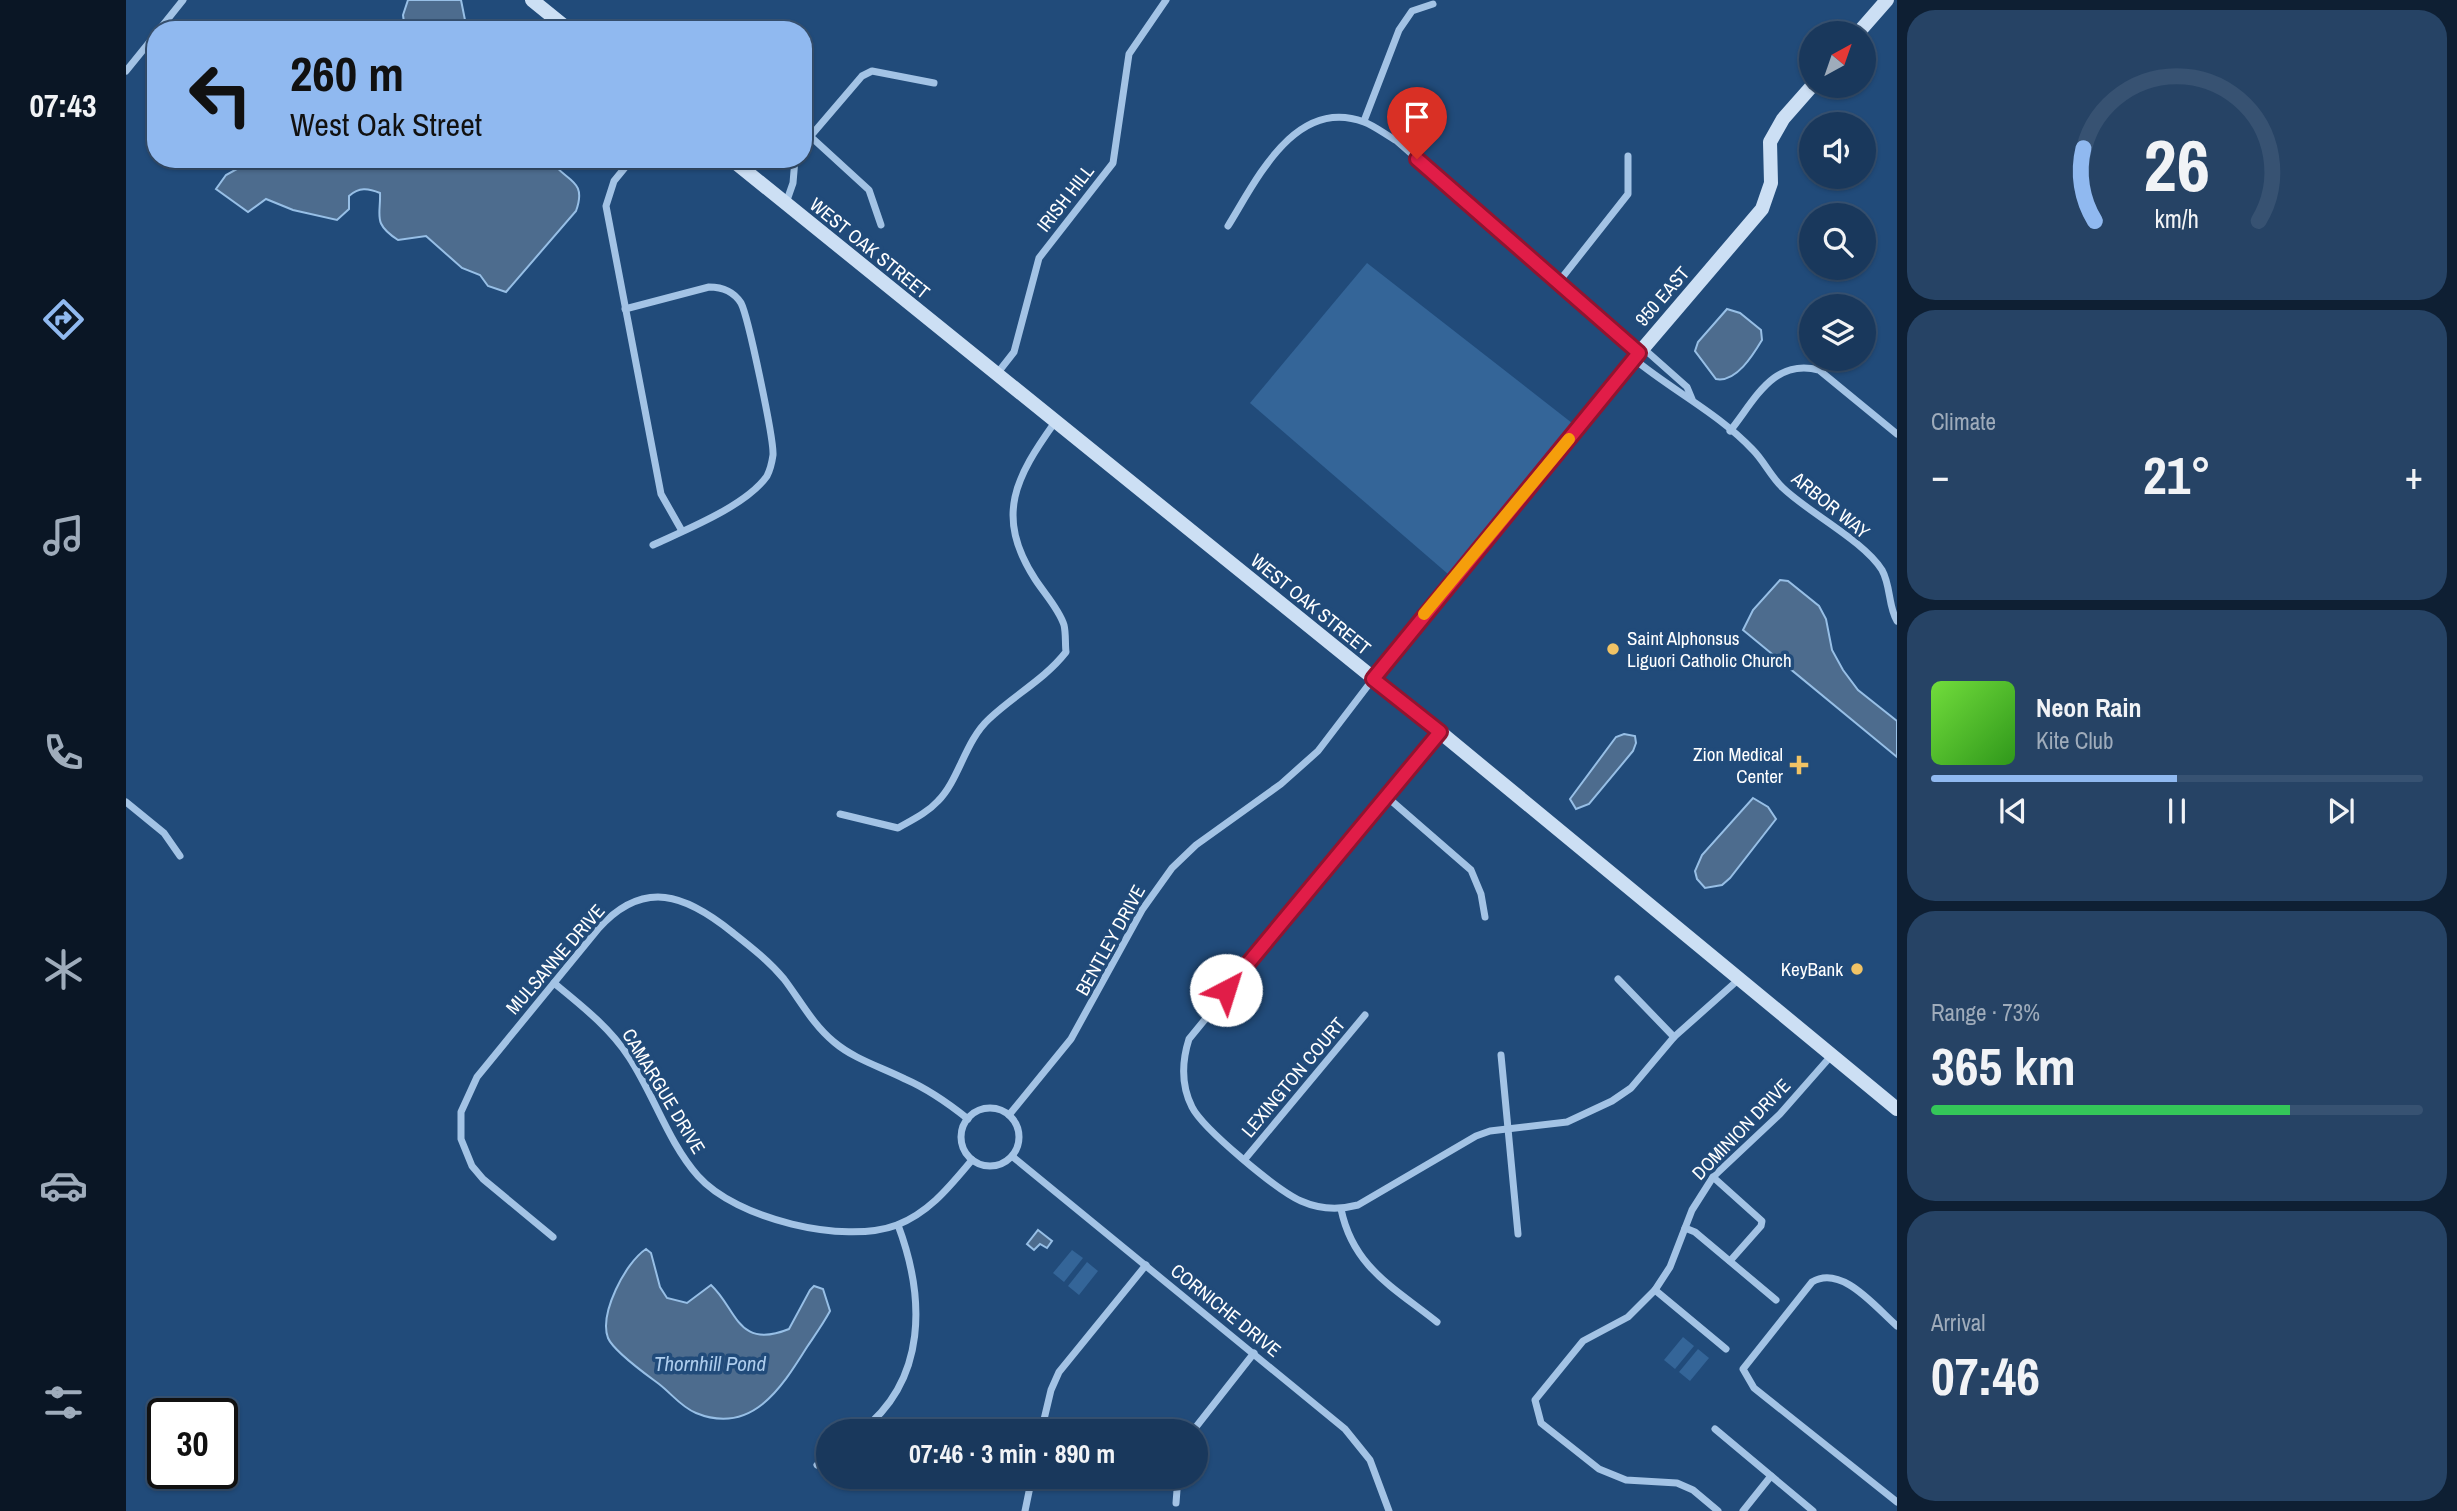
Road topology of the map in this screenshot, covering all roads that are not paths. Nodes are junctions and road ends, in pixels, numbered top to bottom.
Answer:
1 (183, 0) edge
2 (532, 0) edge
3 (1166, 0) edge
4 (1887, 0) edge
5 (1433, 4) dead end
6 (166, 21) edge
7 (558, 21) edge
8 (1869, 21) edge
9 (147, 45) edge
10 (126, 71) edge
11 (934, 83) dead end
12 (1801, 98) edge
13 (1364, 121) junction
14 (812, 134) edge
15 (812, 138) edge
16 (1628, 156) dead end
17 (625, 168) edge
18 (742, 168) edge
19 (794, 168) edge
20 (786, 204) junction
21 (881, 225) dead end
22 (1228, 226) dead end
23 (1557, 284) junction
24 (625, 309) junction
25 (1639, 353) junction
26 (995, 375) junction
27 (1692, 399) junction
28 (1056, 421) junction
29 (1730, 431) junction
30 (1897, 434) edge
31 (682, 531) junction
32 (653, 545) dead end
33 (1897, 621) edge
34 (1373, 679) junction
35 (1440, 732) junction
36 (1387, 797) junction
37 (126, 802) edge
38 (840, 814) dead end
39 (180, 856) dead end
40 (1485, 917) dead end
41 (1618, 979) dead end
42 (1738, 980) junction
43 (554, 983) junction
44 (1365, 1015) dead end
45 (1674, 1037) junction
46 (1501, 1055) dead end
47 (1831, 1056) junction
48 (1897, 1109) edge
49 (1009, 1115) junction
50 (968, 1119) junction
51 (1508, 1130) junction
52 (1013, 1157) junction
53 (1245, 1159) junction
54 (972, 1160) junction
55 (1713, 1177) junction
56 (1341, 1209) junction
57 (898, 1225) junction
58 (1685, 1228) junction
59 (1518, 1234) dead end
60 (553, 1237) dead end
61 (1730, 1261) junction
62 (1146, 1265) junction
63 (1655, 1290) junction
64 (1776, 1300) dead end
65 (1437, 1322) dead end
66 (1897, 1326) edge
67 (1726, 1349) dead end
68 (1254, 1353) junction
69 (875, 1419) edge
70 (1044, 1419) edge
71 (1202, 1419) edge
72 (1716, 1429) dead end
73 (1771, 1476) junction
74 (1030, 1489) edge
75 (1177, 1489) edge
76 (1897, 1502) edge
77 (1176, 1503) dead end
78 (1025, 1511) edge
79 (1390, 1511) edge
80 (1718, 1511) edge
81 (1743, 1511) edge
82 (1813, 1511) edge

1 - 6 street
2 - 7 main road
3 - 26 street, IRISH HILL
4 - 8 main road
5 - 13 street
9 - 10 street
11 - 14 street
12 - 25 main road, 950 EAST
13 - 22 street
13 - 23 street
15 - 21 street
16 - 23 street
17 - 24 street
18 - 20 main road, WEST OAK STREET
19 - 20 street
20 - 26 main road, WEST OAK STREET
23 - 25 street
24 - 31 street
24 - 31 street
25 - 27 street, ARBOR WAY
25 - 27 street, ARBOR WAY
25 - 34 main road, 950 EAST
26 - 28 main road, WEST OAK STREET
27 - 29 street, ARBOR WAY
28 - 34 main road, WEST OAK STREET
28 - 38 street
29 - 30 street
29 - 33 street, ARBOR WAY
31 - 32 street
34 - 35 main road, WEST OAK STREET
34 - 49 street, BENTLEY DRIVE
35 - 36 street
35 - 42 main road, WEST OAK STREET
36 - 40 street
36 - 53 street
37 - 39 street
41 - 45 street
42 - 45 street
42 - 47 main road, WEST OAK STREET
43 - 50 street, MULSANNE DRIVE
43 - 57 street, CAMARGUE DRIVE
43 - 60 street, MULSANNE DRIVE
44 - 53 street, LEXINGTON COURT
45 - 51 street
46 - 51 street
47 - 48 main road, WEST OAK STREET
47 - 55 street, DOMINION DRIVE
49 - 50 street
49 - 52 street
50 - 54 street
51 - 56 street
51 - 59 street
52 - 54 street
52 - 62 street, CORNICHE DRIVE
53 - 56 street
54 - 57 street, CAMARGUE DRIVE
55 - 58 street, DOMINION DRIVE
55 - 61 street
56 - 65 street
57 - 69 street
58 - 61 street
58 - 63 street, DOMINION DRIVE
61 - 64 street
62 - 68 street, CORNICHE DRIVE
62 - 70 street
63 - 67 street
63 - 80 street, DOMINION DRIVE
66 - 76 street
68 - 71 street
68 - 79 street, CORNICHE DRIVE
72 - 73 street
73 - 81 street
73 - 82 street
74 - 78 street
75 - 77 street

